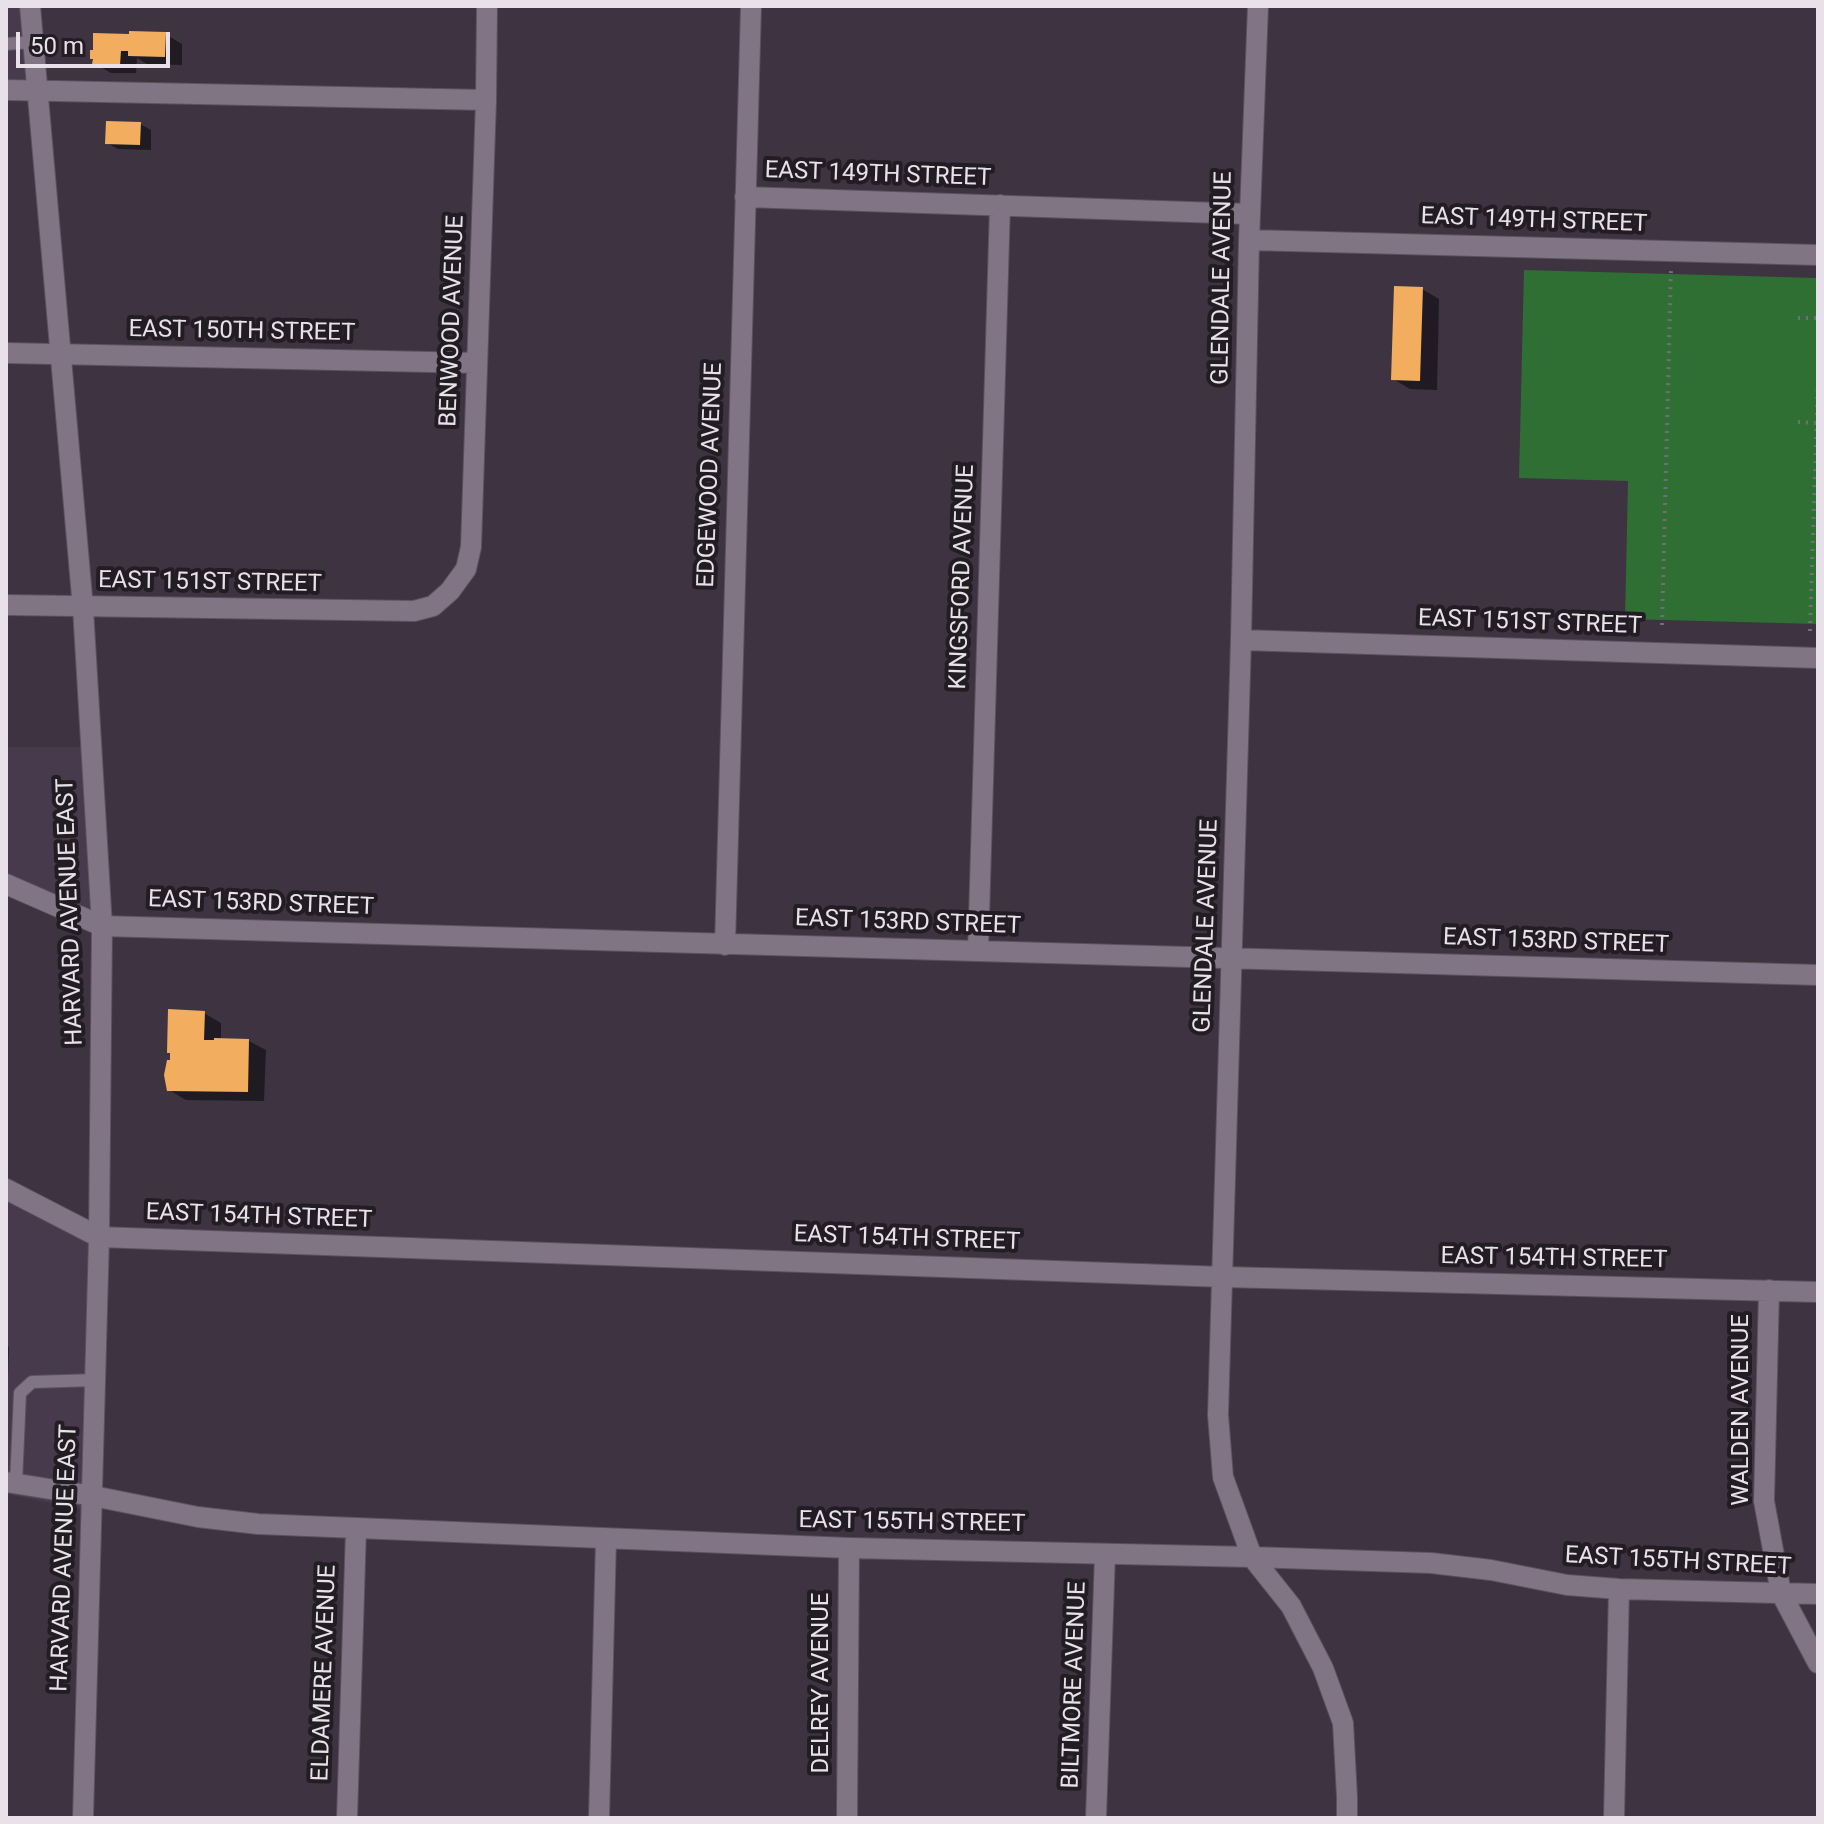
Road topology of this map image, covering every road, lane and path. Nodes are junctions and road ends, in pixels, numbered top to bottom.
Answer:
1 (30, 6) edge
2 (487, 6) edge
3 (751, 6) edge
4 (1258, 6) edge
5 (33, 42) junction
6 (6, 44) edge
7 (6, 90) edge
8 (38, 91) junction
9 (486, 100) junction
10 (745, 197) junction
11 (1000, 205) junction
12 (1249, 214) junction
13 (1249, 240) junction
14 (1818, 255) edge
15 (1671, 266) dead end
16 (1798, 318) dead end
17 (1818, 318) edge
18 (6, 353) edge
19 (60, 354) junction
20 (477, 363) junction
21 (1818, 377) edge
22 (1798, 422) dead end
23 (1817, 423) edge
24 (6, 605) edge
25 (83, 608) junction
26 (414, 611) joint
27 (1662, 625) dead end
28 (1810, 631) dead end
29 (1241, 640) junction
30 (1818, 658) edge
31 (6, 884) edge
32 (102, 926) junction
33 (725, 945) junction
34 (978, 951) junction
35 (1232, 960) junction
36 (1818, 975) edge
37 (6, 1189) edge
38 (99, 1237) junction
39 (1224, 1277) junction
40 (1769, 1290) junction
41 (1818, 1292) edge
42 (96, 1380) junction
43 (11, 1483) edge
44 (93, 1496) junction
45 (356, 1529) junction
46 (606, 1539) junction
47 (849, 1548) junction
48 (1105, 1554) junction
49 (1252, 1557) junction
50 (1619, 1589) junction
51 (1781, 1593) junction
52 (1818, 1594) edge
53 (1818, 1663) edge
54 (83, 1818) edge
55 (347, 1818) edge
56 (599, 1818) edge
57 (847, 1818) edge
58 (1096, 1818) edge
59 (1347, 1818) edge
60 (1614, 1818) edge

1 - 5 street, HARVARD AVENUE EAST
2 - 9 street, BENWOOD AVENUE
3 - 10 street, EDGEWOOD AVENUE
4 - 12 street, GLENDALE AVENUE
5 - 6 lane
5 - 8 street, HARVARD AVENUE EAST
7 - 8 street
8 - 9 street
8 - 19 street, HARVARD AVENUE EAST
9 - 20 street, BENWOOD AVENUE
10 - 11 street, EAST 149TH STREET
10 - 33 street, EDGEWOOD AVENUE
11 - 12 street, EAST 149TH STREET
11 - 34 street, KINGSFORD AVENUE
12 - 13 street, GLENDALE AVENUE
13 - 14 street, EAST 149TH STREET
13 - 29 street, GLENDALE AVENUE
15 - 27 path
16 - 17 path
18 - 19 street, EAST 150TH STREET
19 - 20 street, EAST 150TH STREET
19 - 25 street, HARVARD AVENUE EAST
20 - 26 street, BENWOOD AVENUE
21 - 23 path
22 - 23 path
23 - 28 path
24 - 25 street, EAST 151ST STREET
25 - 26 street, EAST 151ST STREET
25 - 32 street, HARVARD AVENUE EAST
29 - 30 street, EAST 151ST STREET
29 - 35 street, GLENDALE AVENUE
31 - 32 street, EAST 153RD STREET
32 - 33 street, EAST 153RD STREET
32 - 38 street, HARVARD AVENUE EAST
33 - 34 street, EAST 153RD STREET
34 - 35 street, EAST 153RD STREET
35 - 36 street, EAST 153RD STREET
35 - 39 street, GLENDALE AVENUE
37 - 38 street, EAST 154TH STREET
38 - 39 street, EAST 154TH STREET
38 - 42 street, HARVARD AVENUE EAST
39 - 40 street, EAST 154TH STREET
39 - 49 street, GLENDALE AVENUE
40 - 41 street, EAST 154TH STREET
40 - 51 street, WALDEN AVENUE
42 - 43 lane
42 - 44 street, HARVARD AVENUE EAST
43 - 44 street, EAST 155TH STREET
44 - 45 street, EAST 155TH STREET
44 - 54 street, HARVARD AVENUE EAST
45 - 46 street, EAST 155TH STREET
45 - 55 street, ELDAMERE AVENUE
46 - 47 street, EAST 155TH STREET
46 - 56 street
47 - 48 street, EAST 155TH STREET
47 - 57 street, DELREY AVENUE
48 - 49 street, EAST 155TH STREET
48 - 58 street, BILTMORE AVENUE
49 - 50 street, EAST 155TH STREET
49 - 59 street, GLENDALE AVENUE
50 - 51 street, EAST 155TH STREET
50 - 60 street
51 - 52 street, EAST 155TH STREET
51 - 53 street, WALDEN AVENUE

